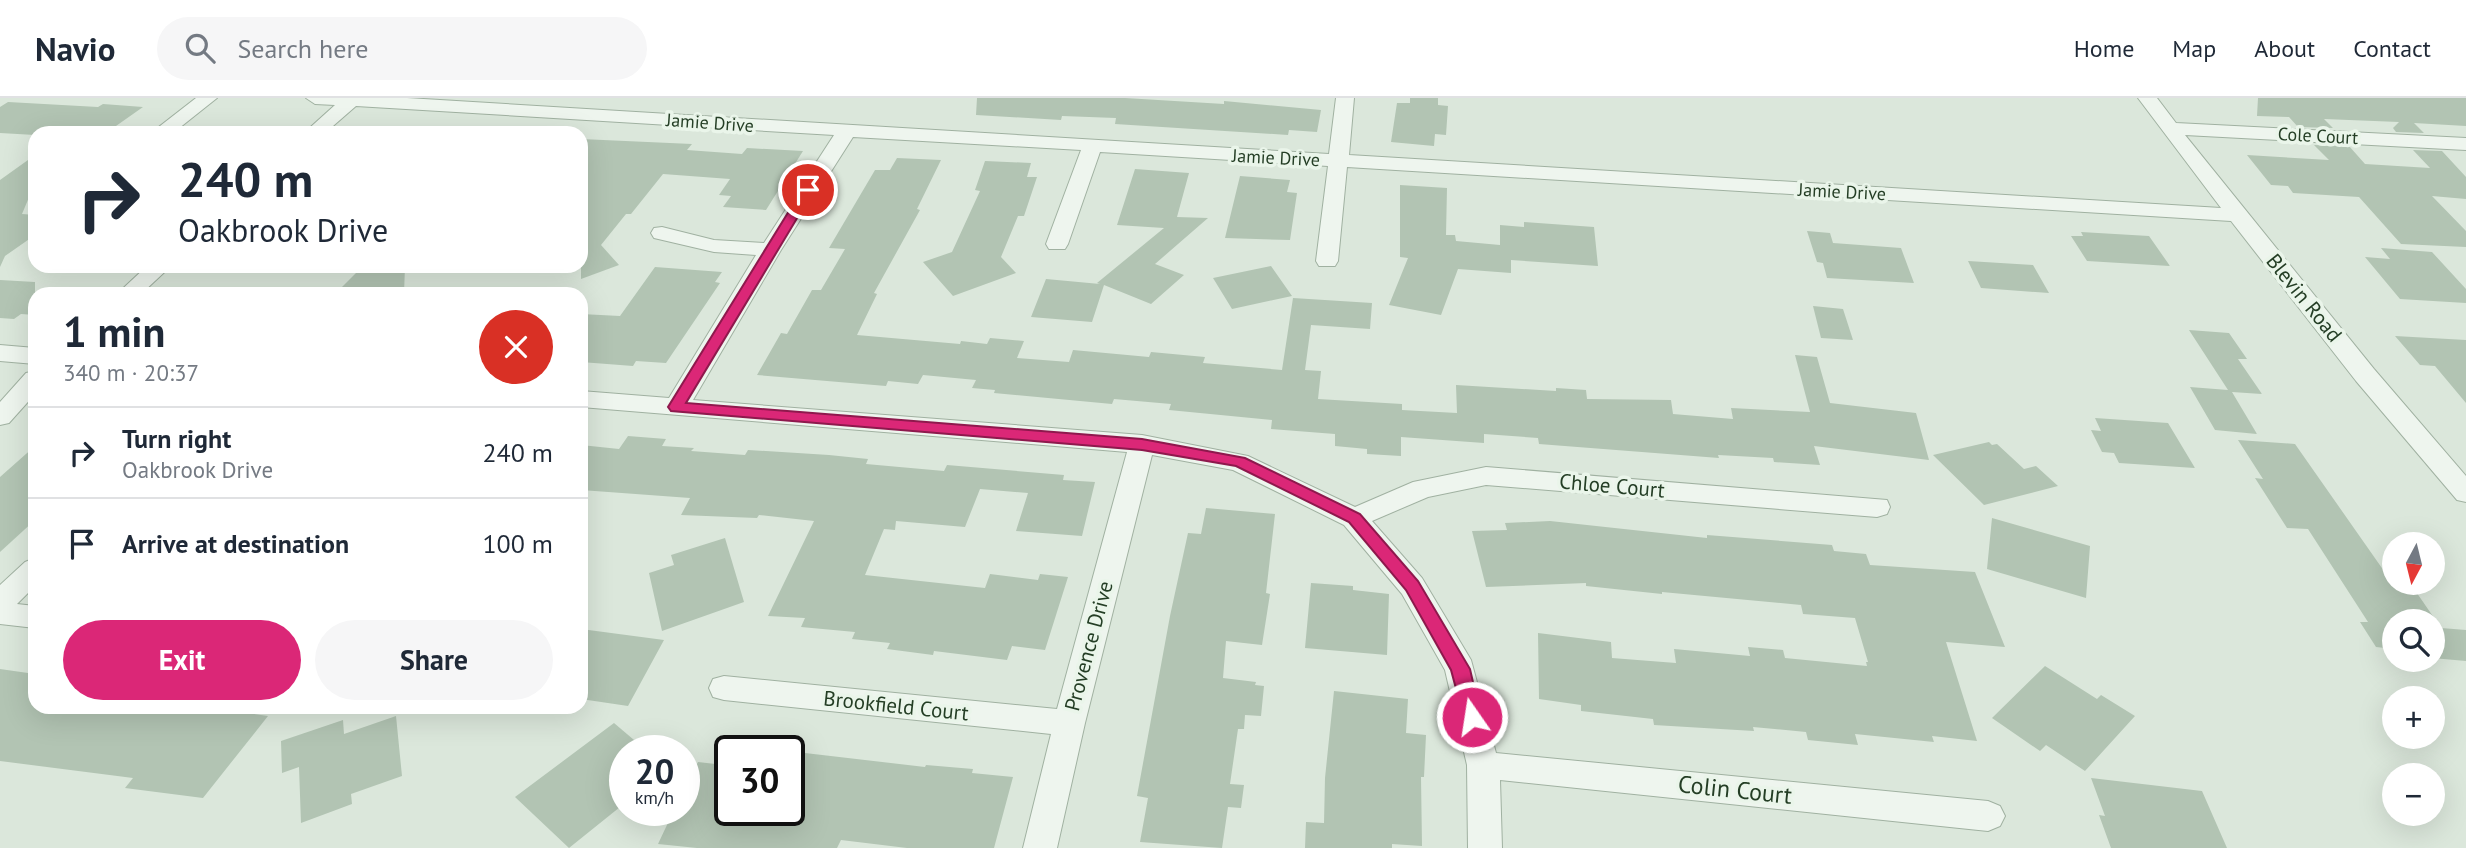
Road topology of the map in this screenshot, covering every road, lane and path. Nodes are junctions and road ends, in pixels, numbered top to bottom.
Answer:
1 (208, 98) edge
2 (315, 98) edge
3 (1345, 98) edge
4 (2147, 98) edge
5 (353, 99) edge
6 (170, 126) edge
7 (321, 126) edge
8 (2170, 128) junction
9 (846, 131) junction
10 (2466, 144) edge
11 (1092, 147) junction
12 (1338, 162) junction
13 (2237, 215) junction
14 (662, 233) dead end
15 (1057, 243) dead end
16 (770, 250) junction
17 (1327, 261) dead end
18 (152, 273) edge
19 (136, 287) edge
20 (0, 353) edge
21 (28, 355) edge
22 (28, 376) edge
23 (28, 387) edge
24 (0, 396) edge
25 (588, 400) edge
26 (676, 407) junction
27 (0, 417) edge
28 (1142, 444) junction
29 (2454, 463) edge
30 (2466, 493) edge
31 (1877, 507) dead end
32 (1354, 518) junction
33 (28, 576) edge
34 (0, 602) edge
35 (0, 613) edge
36 (28, 616) edge
37 (724, 688) dead end
38 (1069, 723) junction
39 (1483, 765) junction
40 (1988, 816) dead end
41 (1040, 848) edge
42 (1485, 848) edge

1 - 6 street
2 - 5 street, Jamie Drive
3 - 12 street
4 - 8 street, Blevin Road
5 - 7 street
5 - 9 street, Jamie Drive
8 - 10 street, Cole Court
8 - 13 street, Blevin Road
9 - 11 street, Jamie Drive
9 - 16 street
11 - 12 street, Jamie Drive
11 - 15 street
12 - 13 street, Jamie Drive
12 - 17 street
13 - 29 street, Blevin Road
14 - 16 street
16 - 26 street
18 - 19 street
20 - 21 street
22 - 24 street
23 - 27 street
25 - 26 street
26 - 28 street
28 - 32 street
28 - 38 street, Provence Drive
29 - 30 street, Blevin Road
31 - 32 street, Chloe Court
32 - 39 street
33 - 34 street
35 - 36 street
37 - 38 street, Brookfield Court
38 - 41 street, Provence Drive
39 - 40 street, Colin Court
39 - 42 street

